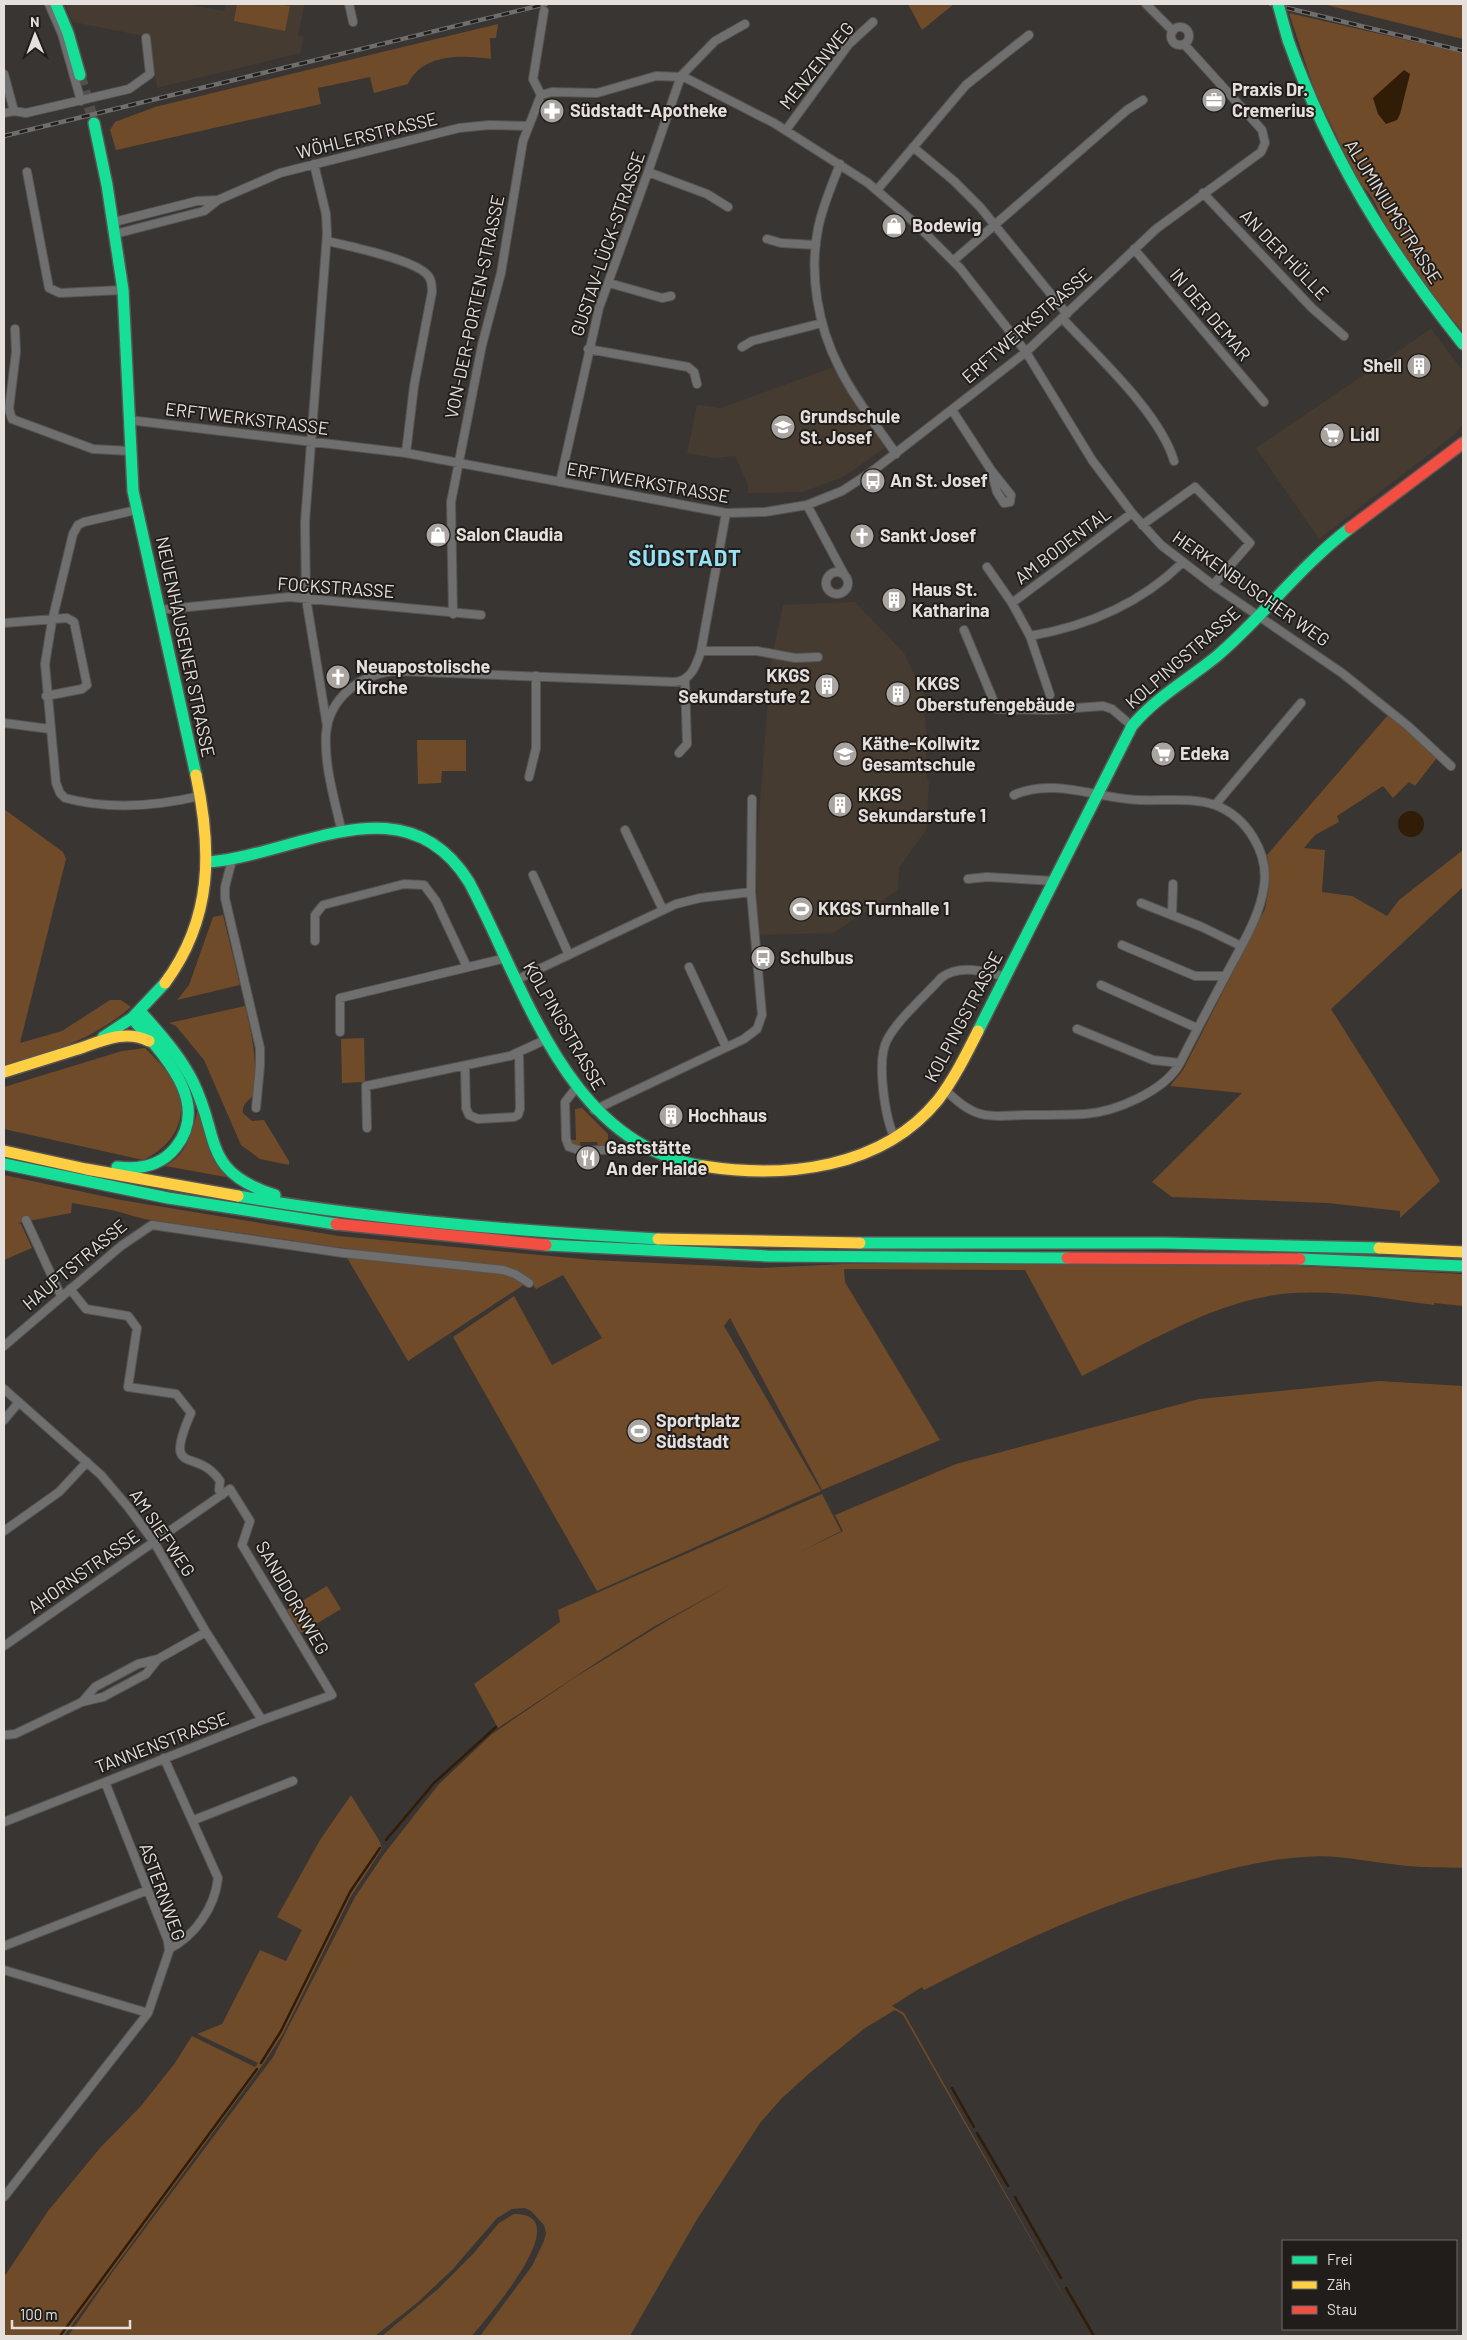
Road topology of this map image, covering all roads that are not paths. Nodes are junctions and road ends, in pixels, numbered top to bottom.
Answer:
1 (50, 4) edge
2 (56, 4) edge
3 (349, 4) edge
4 (1146, 4) edge
5 (1278, 4) edge
6 (544, 11) dead end
7 (353, 22) dead end
8 (873, 22) dead end
9 (745, 24) dead end
10 (1173, 31) junction
11 (1029, 35) dead end
12 (146, 38) dead end
13 (1184, 44) junction
14 (4, 74) edge
15 (80, 75) tunnel mouth
16 (680, 76) junction
17 (541, 95) junction
18 (1143, 100) dead end
19 (81, 101) junction
20 (14, 111) junction
21 (4, 113) edge
22 (94, 124) tunnel mouth
23 (528, 126) junction
24 (786, 130) junction
25 (913, 147) junction
26 (314, 164) junction
27 (840, 164) junction
28 (27, 172) dead end
29 (648, 172) junction
30 (877, 190) junction
31 (1203, 193) junction
32 (218, 200) junction
33 (728, 207) dead end
34 (114, 222) junction
35 (995, 225) junction
36 (115, 234) junction
37 (767, 239) dead end
38 (327, 241) junction
39 (816, 245) junction
40 (1134, 249) junction
41 (954, 261) junction
42 (609, 283) junction
43 (123, 290) junction
44 (671, 296) dead end
45 (1065, 316) junction
46 (822, 323) junction
47 (15, 329) dead end
48 (1344, 336) dead end
49 (1463, 344) edge
50 (742, 347) dead end
51 (588, 349) junction
52 (1026, 352) junction
53 (697, 384) dead end
54 (1264, 402) dead end
55 (952, 410) junction
56 (7, 418) edge
57 (129, 420) junction
58 (312, 441) junction
59 (1463, 443) edge
60 (130, 450) junction
61 (406, 453) junction
62 (896, 454) junction
63 (1174, 461) dead end
64 (459, 463) junction
65 (991, 470) dead end
66 (560, 482) junction
67 (807, 505) junction
68 (136, 510) junction
69 (726, 513) junction
70 (1132, 513) junction
71 (1142, 525) junction
72 (1182, 563) junction
73 (987, 566) dead end
74 (845, 576) dead end
75 (1214, 585) junction
76 (306, 598) junction
77 (1012, 603) junction
78 (159, 610) junction
79 (453, 614) junction
80 (481, 615) dead end
81 (1259, 615) junction
82 (52, 621) junction
83 (4, 623) edge
84 (964, 630) dead end
85 (1030, 636) junction
86 (701, 651) junction
87 (818, 658) dead end
88 (536, 676) junction
89 (685, 680) junction
90 (1050, 695) dead end
91 (46, 696) junction
92 (1301, 703) dead end
93 (4, 723) edge
94 (1132, 726) junction
95 (327, 728) junction
96 (50, 730) junction
97 (679, 753) dead end
98 (1451, 766) dead end
99 (529, 777) dead end
100 (1096, 794) junction
101 (200, 796) junction
102 (1014, 796) dead end
103 (752, 799) dead end
104 (1215, 805) junction
105 (625, 830) dead end
106 (342, 833) junction
107 (232, 860) junction
108 (209, 862) junction
109 (533, 876) dead end
110 (968, 879) dead end
111 (1054, 881) junction
112 (1173, 884) dead end
113 (751, 892) junction
114 (1141, 903) dead end
115 (663, 910) junction
116 (1172, 915) junction
117 (314, 941) dead end
118 (1122, 945) dead end
119 (1242, 946) junction
120 (569, 954) junction
121 (506, 958) junction
122 (467, 967) junction
123 (689, 967) dead end
124 (1225, 976) junction
125 (1006, 977) junction
126 (516, 980) junction
127 (1101, 985) dead end
128 (136, 1015) junction
129 (1197, 1028) junction
130 (1077, 1029) dead end
131 (340, 1032) dead end
132 (547, 1039) junction
133 (153, 1044) junction
134 (726, 1047) junction
135 (78, 1049) junction
136 (519, 1054) junction
137 (1180, 1063) junction
138 (465, 1067) junction
139 (4, 1072) edge
140 (576, 1088) junction
141 (946, 1091) junction
142 (256, 1108) dead end
143 (594, 1110) junction
144 (367, 1128) dead end
145 (895, 1139) junction
146 (642, 1148) junction
147 (9, 1152) edge
148 (4, 1164) edge
149 (343, 1212) junction
150 (26, 1220) dead end
151 (1463, 1252) edge
152 (1463, 1266) edge
153 (529, 1282) dead end
154 (70, 1289) junction
155 (61, 1296) junction
156 (4, 1346) edge
157 (4, 1388) edge
158 (19, 1402) junction
159 (4, 1420) edge
160 (87, 1462) junction
161 (230, 1489) joint
162 (222, 1494) junction
163 (4, 1531) edge
164 (154, 1542) junction
165 (206, 1632) junction
166 (4, 1646) edge
167 (158, 1659) junction
168 (332, 1695) joint
169 (82, 1702) junction
170 (262, 1720) junction
171 (4, 1735) edge
172 (164, 1758) junction
173 (293, 1781) dead end
174 (105, 1782) junction
175 (194, 1820) junction
176 (4, 1822) edge
177 (148, 1890) junction
178 (4, 1946) edge
179 (169, 1949) junction
180 (4, 1970) edge
181 (148, 2013) junction
182 (4, 2197) edge

1 - 19 street
2 - 15 main road
3 - 7 street
4 - 10 street, ERFTWERKSTRASSE
5 - 49 main road, ALUMINIUMSTRASSE, bridge
6 - 17 street
8 - 24 street, MENZENWEG
9 - 16 street
10 - 13 street, ERFTWERKSTRASSE
10 - 13 street, ERFTWERKSTRASSE
11 - 25 street
12 - 19 street
13 - 31 street, ERFTWERKSTRASSE
14 - 20 street
16 - 17 street, HERKENBUSCHER WEG
16 - 24 street, HERKENBUSCHER WEG
16 - 29 street, GUSTAV-LÜCK-STRASSE
17 - 23 street, VON-DER-PORTEN-STRASSE
18 - 35 street
19 - 20 street
20 - 21 street
22 - 34 main road, NEUENHAUSENER STRASSE
23 - 26 street, WÖHLERSTRASSE
23 - 64 street, VON-DER-PORTEN-STRASSE
24 - 27 street, HERKENBUSCHER WEG
25 - 30 street
25 - 35 street
26 - 32 street, WÖHLERSTRASSE
26 - 38 street
27 - 30 street, HERKENBUSCHER WEG
27 - 39 street
28 - 43 street
29 - 33 street
29 - 42 street, GUSTAV-LÜCK-STRASSE
30 - 41 street, HERKENBUSCHER WEG
31 - 40 street, ERFTWERKSTRASSE
31 - 48 street, AN DER HÜLLE
32 - 34 street, WÖHLERSTRASSE
32 - 36 street, WÖHLERSTRASSE
34 - 36 main road, NEUENHAUSENER STRASSE
35 - 41 street
35 - 45 street
36 - 43 main road, NEUENHAUSENER STRASSE
37 - 39 street
38 - 58 street
38 - 61 street
39 - 46 street
40 - 45 street, ERFTWERKSTRASSE
40 - 54 street, IN DER DEMAR
41 - 52 street, HERKENBUSCHER WEG
42 - 44 street
42 - 51 street, GUSTAV-LÜCK-STRASSE
43 - 57 main road, NEUENHAUSENER STRASSE
45 - 52 street, ERFTWERKSTRASSE
45 - 63 street
46 - 50 street
46 - 62 street
47 - 56 street
51 - 53 street
51 - 66 street, GUSTAV-LÜCK-STRASSE
52 - 55 street, ERFTWERKSTRASSE
52 - 70 street, HERKENBUSCHER WEG
55 - 62 street, ERFTWERKSTRASSE
55 - 65 street
56 - 60 street
57 - 58 street, ERFTWERKSTRASSE
57 - 60 main road, NEUENHAUSENER STRASSE
58 - 61 street, ERFTWERKSTRASSE
58 - 76 street
59 - 81 main road, KOLPINGSTRASSE
60 - 68 main road, NEUENHAUSENER STRASSE
61 - 64 street, ERFTWERKSTRASSE
62 - 67 street, ERFTWERKSTRASSE
64 - 66 street, ERFTWERKSTRASSE
64 - 79 street, VON-DER-PORTEN-STRASSE
66 - 69 street, ERFTWERKSTRASSE
67 - 69 street, ERFTWERKSTRASSE
67 - 74 street
68 - 78 main road, NEUENHAUSENER STRASSE
68 - 82 street
69 - 86 street
70 - 71 street, HERKENBUSCHER WEG
70 - 77 street, AM BODENTAL
71 - 72 street, HERKENBUSCHER WEG
71 - 75 street
72 - 75 street, HERKENBUSCHER WEG
72 - 85 street
73 - 77 street
75 - 81 street, HERKENBUSCHER WEG
76 - 78 street, FOCKSTRASSE
76 - 79 street, FOCKSTRASSE
76 - 95 street
77 - 85 street
78 - 101 main road, NEUENHAUSENER STRASSE
79 - 80 street, FOCKSTRASSE
81 - 94 main road, KOLPINGSTRASSE
81 - 98 street, HERKENBUSCHER WEG
82 - 83 street
82 - 91 street
82 - 91 street
84 - 94 street
85 - 90 street
86 - 87 street
86 - 89 street
88 - 89 street
88 - 95 street
88 - 99 street
89 - 97 street
91 - 96 street
92 - 104 street
93 - 96 street
94 - 100 main road, KOLPINGSTRASSE
95 - 106 street
96 - 101 street
100 - 102 street
100 - 104 street
100 - 111 main road, KOLPINGSTRASSE
101 - 108 main road, NEUENHAUSENER STRASSE
103 - 113 street
104 - 119 street
105 - 115 street
106 - 107 main road, KOLPINGSTRASSE
106 - 121 main road, KOLPINGSTRASSE
107 - 108 main road, KOLPINGSTRASSE
107 - 142 street
108 - 128 main road, NEUENHAUSENER STRASSE
109 - 120 street
110 - 111 street
111 - 125 main road, KOLPINGSTRASSE
112 - 116 street
113 - 115 street
113 - 134 street
114 - 116 street
115 - 120 street
116 - 119 street
117 - 122 street
118 - 124 street
119 - 124 street
120 - 126 street
121 - 122 street
121 - 126 main road, KOLPINGSTRASSE
122 - 131 street
123 - 134 street
124 - 129 street
125 - 141 main road, KOLPINGSTRASSE
125 - 145 street
126 - 132 main road, KOLPINGSTRASSE
127 - 129 street
128 - 133 main road
128 - 135 main road, NEUENHAUSENER STRASSE
128 - 149 main road
129 - 137 street
130 - 137 street
132 - 136 street
132 - 140 main road, KOLPINGSTRASSE
133 - 135 main road
133 - 147 main road
134 - 143 street
135 - 139 main road, NEUENHAUSENER STRASSE
136 - 138 street
136 - 138 street
137 - 141 street
138 - 144 street
140 - 143 main road, KOLPINGSTRASSE
140 - 146 street
141 - 145 main road, KOLPINGSTRASSE
143 - 146 main road, KOLPINGSTRASSE
145 - 146 main road, KOLPINGSTRASSE
147 - 149 main road
148 - 152 main road
149 - 151 main road
150 - 155 street
153 - 154 street, HAUPTSTRASSE
154 - 155 street, HAUPTSTRASSE
154 - 162 street
155 - 156 street, HAUPTSTRASSE
157 - 158 street, AM SIEFWEG
158 - 159 street
158 - 160 street, AM SIEFWEG
160 - 163 street
160 - 164 street, AM SIEFWEG
161 - 162 street, AHORNSTRASSE
161 - 168 street, SANDDORNWEG
162 - 164 street, AHORNSTRASSE
164 - 165 street, AM SIEFWEG
164 - 166 street, AHORNSTRASSE
165 - 167 street
165 - 170 street, AM SIEFWEG
167 - 169 street
167 - 169 street
168 - 170 street, TANNENSTRASSE
169 - 171 street
170 - 172 street, TANNENSTRASSE
172 - 174 street, TANNENSTRASSE
172 - 175 street
173 - 175 street
174 - 176 street, TANNENSTRASSE
174 - 177 street, ASTERNWEG
175 - 179 street
177 - 178 street
177 - 179 street, ASTERNWEG
179 - 181 street, ASTERNWEG
180 - 181 street
181 - 182 street, ASTERNWEG

